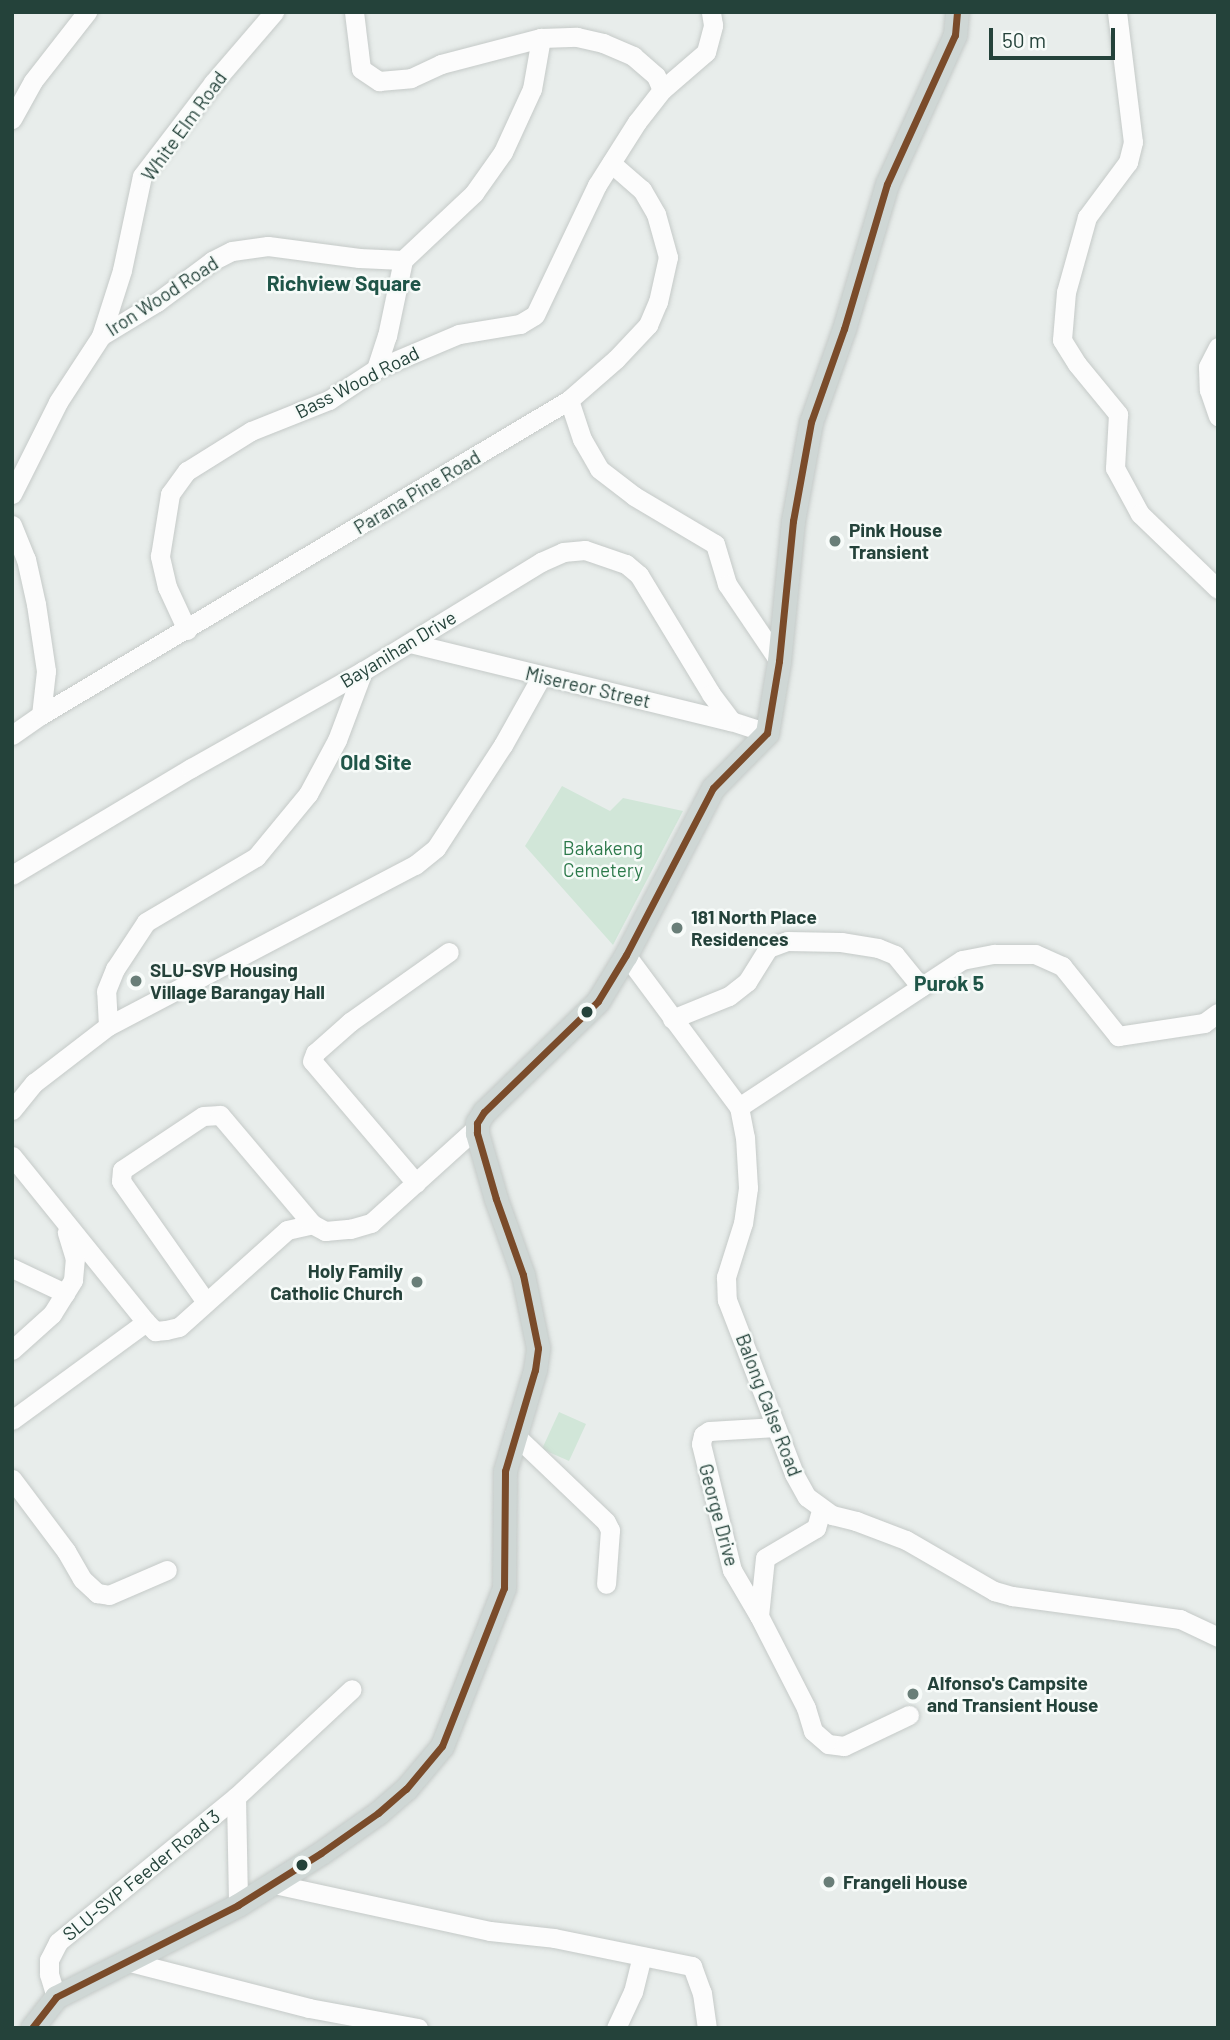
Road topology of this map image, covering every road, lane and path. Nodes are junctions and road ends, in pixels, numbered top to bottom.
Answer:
1 (87, 12) edge
2 (274, 12) edge
3 (354, 12) edge
4 (711, 12) edge
5 (957, 12) edge
6 (1116, 12) edge
7 (541, 38) junction
8 (662, 90) junction
9 (12, 119) edge
10 (611, 163) junction
11 (403, 260) junction
12 (101, 336) junction
13 (1218, 347) edge
14 (376, 369) junction
15 (569, 400) junction
16 (1218, 416) edge
17 (12, 494) edge
18 (12, 525) edge
19 (1218, 589) edge
20 (187, 630) junction
21 (410, 643) junction
22 (779, 660) junction
23 (363, 671) junction
24 (541, 677) junction
25 (41, 715) junction
26 (731, 721) junction
27 (767, 733) junction
28 (12, 735) edge
29 (12, 875) edge
30 (449, 951) dead end
31 (626, 955) junction
32 (921, 987) junction
33 (1218, 1013) edge
34 (672, 1019) junction
35 (108, 1026) junction
36 (739, 1107) junction
37 (12, 1110) edge
38 (476, 1128) junction
39 (12, 1156) edge
40 (416, 1183) junction
41 (60, 1214) junction
42 (312, 1224) junction
43 (12, 1268) edge
44 (65, 1293) junction
45 (206, 1303) junction
46 (146, 1322) junction
47 (12, 1350) edge
48 (12, 1420) edge
49 (776, 1427) junction
50 (514, 1434) junction
51 (12, 1479) edge
52 (821, 1510) junction
53 (167, 1570) dead end
54 (606, 1584) dead end
55 (759, 1616) junction
56 (1218, 1637) edge
57 (352, 1689) dead end
58 (909, 1715) dead end
59 (236, 1797) junction
60 (274, 1884) junction
61 (238, 1905) junction
62 (642, 1957) junction
63 (130, 1962) junction
64 (56, 1997) junction
65 (32, 2028) edge
66 (418, 2028) edge
67 (616, 2028) edge
68 (707, 2028) edge

1 - 9 street
2 - 12 street, White Elm Road
3 - 7 street
4 - 8 street
5 - 22 main road
6 - 19 street
7 - 8 street
7 - 11 street
8 - 10 street
10 - 14 street, Bass Wood Road
10 - 15 street, Parana Pine Road
11 - 12 street, Iron Wood Road
11 - 14 street
12 - 17 street, Iron Wood Road
13 - 16 street
14 - 20 street, Bass Wood Road
15 - 20 street, Parana Pine Road
15 - 22 street
18 - 25 street
20 - 25 street, Parana Pine Road
21 - 23 street, Bayanihan Drive
21 - 24 street, Misereor Street
21 - 26 street, Bayanihan Drive
22 - 27 main road
23 - 29 street, Bayanihan Drive
23 - 35 street
24 - 26 street, Misereor Street
24 - 35 street
25 - 28 street, Parana Pine Road
26 - 27 street, Misereor Street
27 - 31 main road
30 - 40 street
31 - 34 street, Balong Calse Road
31 - 38 main road
32 - 33 street
32 - 34 street
32 - 36 street
34 - 36 street, Balong Calse Road
35 - 37 street
36 - 49 street, Balong Calse Road
38 - 40 street
38 - 50 main road
39 - 41 street
40 - 42 street
41 - 44 street
41 - 46 street
42 - 45 street
42 - 45 street
43 - 44 street
44 - 47 street
45 - 46 street
46 - 48 street
49 - 52 street, Balong Calse Road
49 - 55 street, George Drive
50 - 54 street
50 - 60 main road
51 - 53 street
52 - 55 street
52 - 56 street
55 - 58 street, George Drive
57 - 59 street, SLU-SVP Feeder Road 3
59 - 61 street, SLU-SVP Feeder Road 3
59 - 64 street, SLU-SVP Feeder Road 3
60 - 61 main road
60 - 62 street
61 - 63 main road
62 - 67 street
62 - 68 street
63 - 64 main road
63 - 66 street
64 - 65 main road

